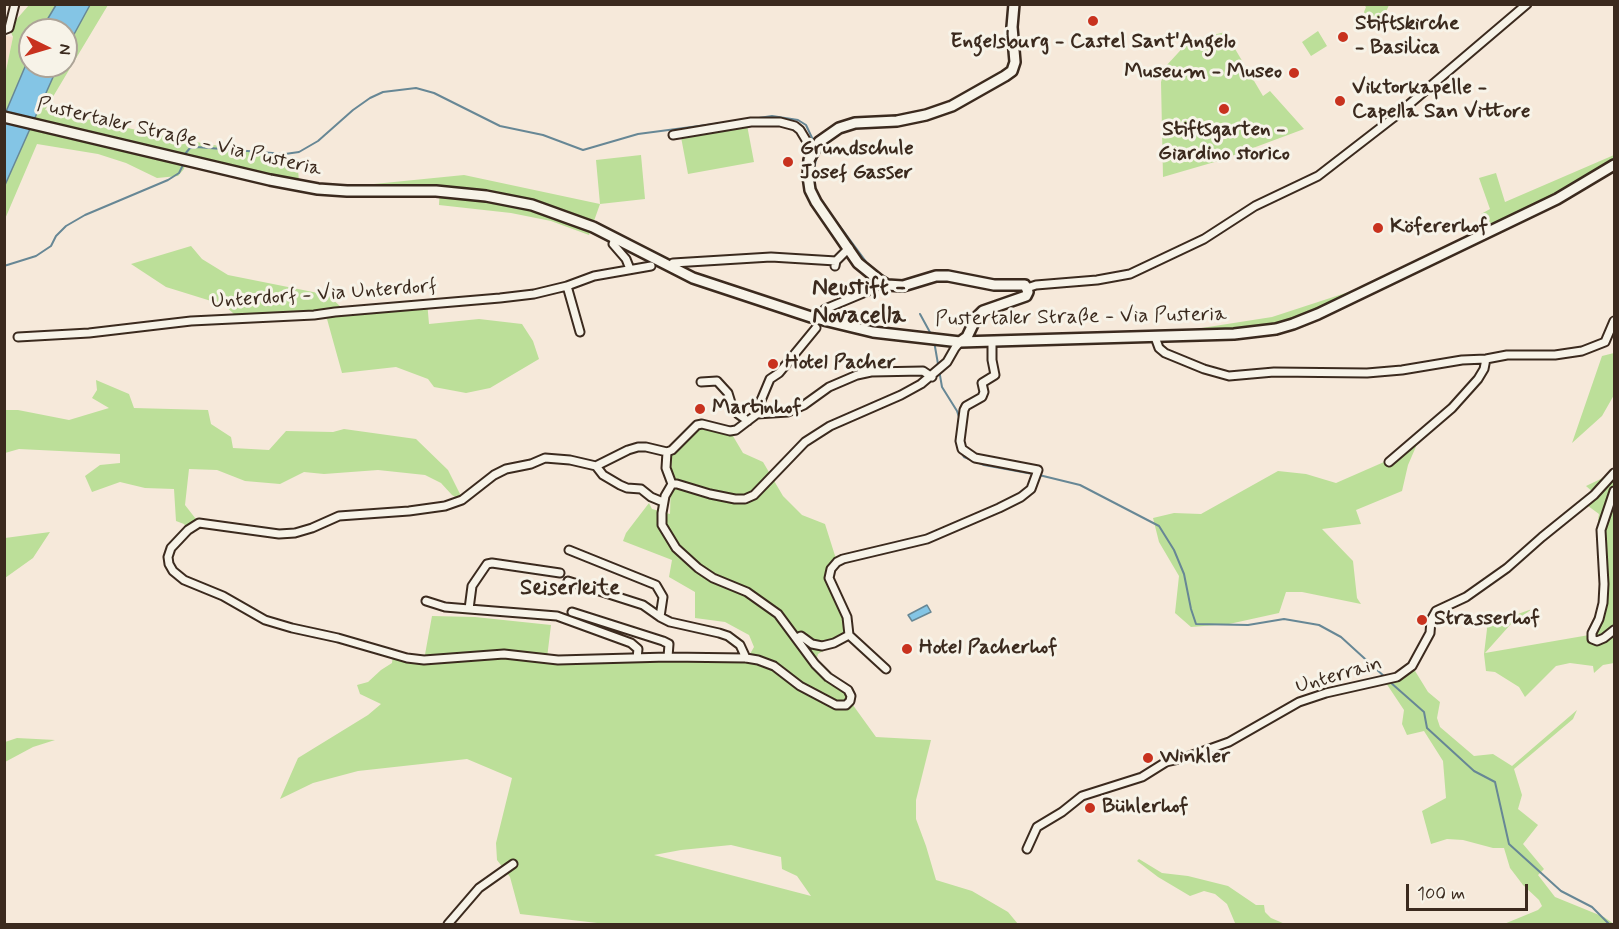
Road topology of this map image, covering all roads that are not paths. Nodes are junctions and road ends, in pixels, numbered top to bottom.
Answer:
1 (15, 4) edge
2 (1014, 4) edge
3 (1527, 4) edge
4 (4, 30) edge
5 (4, 117) edge
6 (673, 135) dead end
7 (814, 149) junction
8 (1614, 165) edge
9 (615, 238) junction
10 (849, 248) junction
11 (673, 264) dead end
12 (651, 266) dead end
13 (630, 269) junction
14 (879, 280) junction
15 (567, 286) junction
16 (1027, 288) junction
17 (821, 314) dead end
18 (1614, 321) edge
19 (816, 328) dead end
20 (580, 332) dead end
21 (18, 337) dead end
22 (1155, 337) junction
23 (960, 342) junction
24 (992, 343) junction
25 (1486, 359) junction
26 (932, 377) junction
27 (701, 382) dead end
28 (757, 414) junction
29 (748, 421) junction
30 (667, 452) junction
31 (1389, 462) dead end
32 (596, 466) junction
33 (1614, 473) edge
34 (672, 484) junction
35 (1614, 491) edge
36 (663, 502) junction
37 (569, 550) dead end
38 (560, 573) dead end
39 (568, 581) dead end
40 (426, 601) dead end
41 (469, 609) junction
42 (572, 612) dead end
43 (660, 617) junction
44 (1614, 630) edge
45 (849, 635) junction
46 (797, 638) junction
47 (668, 657) junction
48 (637, 658) junction
49 (746, 658) junction
50 (886, 669) dead end
51 (1028, 849) dead end
52 (513, 864) dead end
53 (448, 924) edge

1 - 4 street
2 - 7 main road
3 - 16 street
5 - 9 main road, Pustertaler Straße - Via Pusteria
6 - 7 street
7 - 10 main road
8 - 22 main road, Pustertaler Straße - Via Pusteria
9 - 13 street
9 - 23 main road, Pustertaler Straße - Via Pusteria
10 - 11 street
10 - 14 main road
12 - 13 street, Unterdorf - Via Unterdorf
13 - 15 street, Unterdorf - Via Unterdorf
14 - 16 main road
14 - 17 street
15 - 20 street
15 - 21 street, Unterdorf - Via Unterdorf
16 - 23 main road
18 - 25 street
19 - 28 street
22 - 24 main road, Pustertaler Straße - Via Pusteria
22 - 25 street
23 - 24 main road, Pustertaler Straße - Via Pusteria
23 - 26 street
24 - 45 street
25 - 31 street
26 - 28 street
26 - 34 street
27 - 29 street
28 - 29 street
29 - 30 street
30 - 32 street
30 - 34 street
32 - 36 street
32 - 48 street
33 - 51 street, Unterrain
34 - 36 street
35 - 44 street
36 - 46 street
37 - 43 street
38 - 41 street
39 - 43 street
40 - 41 street
41 - 48 street
42 - 47 street
43 - 49 street
45 - 46 street
45 - 50 street
46 - 49 street
47 - 48 street
47 - 49 street
52 - 53 street

